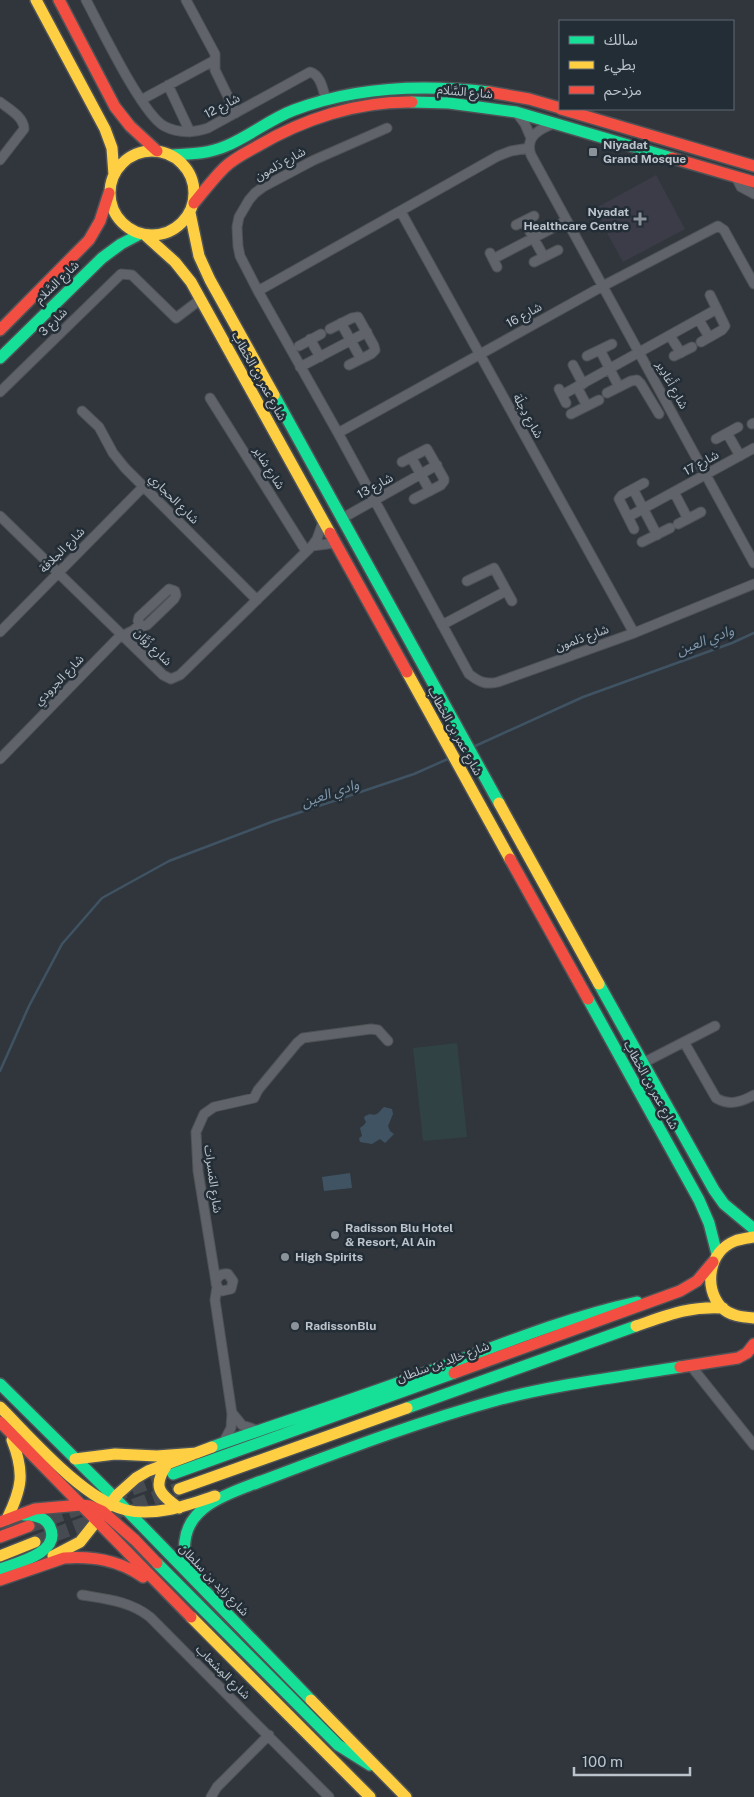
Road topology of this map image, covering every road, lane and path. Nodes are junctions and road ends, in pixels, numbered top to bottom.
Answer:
1 (36, 0) edge
2 (59, 0) edge
3 (86, 0) edge
4 (186, 0) edge
5 (215, 60) junction
6 (168, 85) junction
7 (141, 100) junction
8 (326, 100) junction
9 (0, 102) edge
10 (559, 108) edge
11 (564, 110) edge
12 (516, 112) junction
13 (236, 113) junction
14 (556, 123) junction
15 (387, 128) dead end
16 (190, 132) junction
17 (531, 138) junction
18 (529, 148) junction
19 (158, 151) junction
20 (170, 155) junction
21 (0, 160) edge
22 (754, 166) edge
23 (114, 176) junction
24 (736, 177) junction
25 (754, 182) edge
26 (110, 193) junction
27 (754, 194) edge
28 (192, 208) junction
29 (401, 212) junction
30 (534, 216) dead end
31 (524, 221) junction
32 (566, 221) junction
33 (516, 226) dead end
34 (142, 235) junction
35 (534, 238) junction
36 (558, 250) dead end
37 (544, 257) junction
38 (494, 260) dead end
39 (534, 262) dead end
40 (754, 284) edge
41 (603, 286) junction
42 (258, 291) junction
43 (710, 296) dead end
44 (201, 299) junction
45 (717, 310) junction
46 (699, 320) junction
47 (341, 323) junction
48 (0, 330) edge
49 (367, 332) junction
50 (670, 336) junction
51 (310, 340) junction
52 (350, 340) junction
53 (612, 344) dead end
54 (299, 346) dead end
55 (692, 347) dead end
56 (600, 350) junction
57 (640, 353) junction
58 (479, 354) junction
59 (320, 357) junction
60 (0, 358) edge
61 (361, 360) junction
62 (349, 365) dead end
63 (300, 367) junction
64 (610, 369) junction
65 (580, 386) junction
66 (619, 386) junction
67 (0, 392) edge
68 (607, 393) dead end
69 (562, 396) dead end
70 (210, 398) dead end
71 (599, 400) dead end
72 (587, 406) junction
73 (82, 411) dead end
74 (571, 414) dead end
75 (659, 414) dead end
76 (738, 428) dead end
77 (727, 433) junction
78 (338, 434) junction
79 (716, 439) dead end
80 (754, 448) edge
81 (740, 456) junction
82 (411, 457) junction
83 (402, 462) dead end
84 (437, 465) junction
85 (421, 474) junction
86 (706, 474) junction
87 (644, 483) dead end
88 (143, 487) junction
89 (633, 489) junction
90 (430, 491) junction
91 (674, 492) junction
92 (414, 499) dead end
93 (374, 501) junction
94 (643, 509) junction
95 (701, 512) dead end
96 (0, 516) edge
97 (628, 517) junction
98 (341, 519) junction
99 (688, 519) junction
100 (323, 522) junction
101 (634, 529) dead end
102 (657, 534) junction
103 (642, 542) dead end
104 (335, 543) junction
105 (309, 549) junction
106 (754, 563) edge
107 (58, 573) junction
108 (467, 581) dead end
109 (754, 584) edge
110 (506, 591) junction
111 (257, 600) junction
112 (512, 601) dead end
113 (140, 624) junction
114 (442, 625) junction
115 (0, 632) edge
116 (634, 633) junction
117 (122, 634) junction
118 (0, 759) edge
119 (715, 1026) dead end
120 (388, 1041) dead end
121 (684, 1042) junction
122 (643, 1063) junction
123 (754, 1095) edge
124 (754, 1229) edge
125 (754, 1237) edge
126 (715, 1258) junction
127 (213, 1261) junction
128 (228, 1274) junction
129 (219, 1287) junction
130 (664, 1297) junction
131 (723, 1308) junction
132 (754, 1318) edge
133 (754, 1344) edge
134 (691, 1366) junction
135 (0, 1384) edge
136 (0, 1407) edge
137 (232, 1414) junction
138 (4, 1426) edge
139 (259, 1430) junction
140 (223, 1444) junction
141 (754, 1445) edge
142 (197, 1453) junction
143 (75, 1459) junction
144 (168, 1463) junction
145 (172, 1474) tunnel mouth
146 (261, 1481) junction
147 (179, 1490) tunnel mouth
148 (81, 1505) junction
149 (105, 1508) junction
150 (178, 1508) junction
151 (126, 1510) junction
152 (19, 1514) junction
153 (3, 1520) edge
154 (29, 1526) tunnel mouth
155 (0, 1537) edge
156 (35, 1542) tunnel mouth
157 (0, 1556) edge
158 (0, 1569) edge
159 (0, 1574) edge
160 (0, 1580) edge
161 (82, 1595) dead end
162 (281, 1669) junction
163 (257, 1683) junction
164 (269, 1736) junction
165 (378, 1769) junction
166 (211, 1797) edge
167 (329, 1797) edge
168 (370, 1797) edge
169 (406, 1797) edge

1 - 23 main road
2 - 19 main road
3 - 7 street, شارع 12
4 - 5 street
5 - 6 street
5 - 13 street
6 - 7 street
6 - 16 street
7 - 16 street, شارع 12
8 - 10 main road, شارع السَّلام
8 - 13 street, شارع 12
8 - 20 main road, شارع السَّلام
9 - 21 street
11 - 22 main road, شارع السَّلام
12 - 14 main road, شارع السَّلام
12 - 17 street
12 - 28 main road, شارع السَّلام
13 - 16 street, شارع 12
14 - 17 street
14 - 24 main road, شارع السَّلام
15 - 42 street, شارع دَلمون
17 - 18 street
18 - 29 street
18 - 32 street, شارع أَغادِير
19 - 20 main road
19 - 23 main road
20 - 28 main road
23 - 26 main road
24 - 25 main road, شارع السَّلام
24 - 27 street
26 - 34 main road
26 - 48 main road, شارع السَّلام
28 - 34 main road
28 - 98 main road, شارع عمر بن الخطاب
29 - 42 street
29 - 58 street, شارع دِجلَة
30 - 31 street
31 - 33 street
31 - 35 street
32 - 35 street
32 - 41 street, شارع أَغادِير
34 - 44 main road, شارع عمر بن الخطاب
34 - 60 main road, شارع السَّلام
35 - 37 street
35 - 38 street
36 - 37 street
37 - 39 street
40 - 41 street, شارع 16
41 - 57 street, شارع أَغادِير
41 - 58 street, شارع 16
42 - 63 street, شارع دَلمون
43 - 45 street
44 - 67 street, شارع 3
44 - 100 main road, شارع عمر بن الخطاب
45 - 46 street
45 - 46 street
46 - 50 street
47 - 49 street
47 - 51 street
47 - 52 street
49 - 52 street
49 - 61 street
50 - 55 street
50 - 57 street
51 - 54 street
51 - 59 street
52 - 59 street
52 - 61 street
53 - 56 street
56 - 64 street
56 - 65 street
57 - 64 street
57 - 86 street, شارع أَغادِير
58 - 78 street, شارع 16
58 - 116 street, شارع دِجلَة
59 - 63 street
61 - 62 street
63 - 78 street, شارع دَلمون
64 - 65 street
64 - 66 street
65 - 69 street
65 - 72 street
66 - 68 street
66 - 75 street
70 - 105 street, شارع شاير
71 - 72 street
72 - 74 street
73 - 88 street, شارع الحجاري
76 - 77 street, شارع 17
77 - 79 street, شارع 17
77 - 81 street, شارع 17
78 - 93 street, شارع دَلمون
80 - 81 street, شارع 17
81 - 86 street, شارع 17
82 - 83 street, شارع 13
82 - 84 street, شارع 13
82 - 85 street
84 - 85 street, شارع 13
84 - 90 street
85 - 90 street
85 - 93 street, شارع 13
86 - 91 street, شارع 17
86 - 106 street, شارع أَغادِير
87 - 89 street
88 - 107 street, شارع الجلافة
88 - 111 street, شارع الحجاري
89 - 94 street
89 - 97 street
90 - 92 street
91 - 94 street, شارع 17
91 - 99 street
93 - 98 street, شارع 13
93 - 114 street, شارع دَلمون
94 - 97 street, شارع 17
94 - 102 street
95 - 99 street
96 - 107 street, شارع زُوَّان
97 - 101 street
98 - 122 main road, شارع عمر بن الخطاب
99 - 102 street
100 - 104 main road, شارع عمر بن الخطاب
100 - 105 street, شارع زُوَّان
102 - 103 street
104 - 105 street
104 - 126 main road, شارع عمر بن الخطاب
105 - 111 street, شارع زُوَّان
107 - 115 street, شارع الجلافة
107 - 117 street, شارع زُوَّان
108 - 110 street
109 - 116 street, شارع دَلمون
110 - 112 street
110 - 114 street
111 - 117 street, شارع زُوَّان
113 - 113 street, شارع الجرودي
113 - 117 street, شارع الجرودي
114 - 116 street, شارع دَلمون
117 - 118 street, شارع الجرودي
119 - 121 street
120 - 127 street, شارع المَسرات
121 - 122 street
121 - 123 street
122 - 124 main road, شارع عمر بن الخطاب
125 - 126 main road, شارع خالِد بن سلطان
126 - 130 main road, شارع خالِد بن سلطان
126 - 131 main road, شارع عمر بن الخطاب
127 - 128 street
127 - 129 street, شارع المَسرات
128 - 129 street
128 - 129 street
129 - 137 street, شارع المَسرات
130 - 139 main road
130 - 145 main road, شارع خالِد بن سلطان
131 - 132 main road
131 - 147 main road
133 - 134 main road
134 - 141 street
134 - 146 main road
135 - 143 main road, شارع زايد بن سلطان
136 - 149 main road
137 - 139 street
137 - 140 street, شارع المَسرات
138 - 148 main road, شارع زايد بن سلطان
138 - 153 main road
139 - 140 main road
140 - 142 main road
142 - 143 main road
142 - 144 main road
143 - 149 main road, شارع زايد بن سلطان
144 - 149 main road
144 - 150 main road
146 - 150 main road
146 - 162 main road
148 - 149 main road, شارع زايد بن سلطان
148 - 152 main road
149 - 151 main road, شارع زايد بن سلطان
149 - 159 main road
149 - 163 main road, شارع زايد بن سلطان
149 - 165 main road
150 - 151 main road
151 - 162 main road, شارع زايد بن سلطان
152 - 153 main road
152 - 158 main road
154 - 155 main road
156 - 157 main road
160 - 163 main road
161 - 164 street, شارع المِشعاب
162 - 165 main road, شارع زايد بن سلطان
163 - 168 main road, شارع زايد بن سلطان
164 - 166 street
164 - 167 street, شارع المِشعاب
165 - 169 main road, شارع زايد بن سلطان

